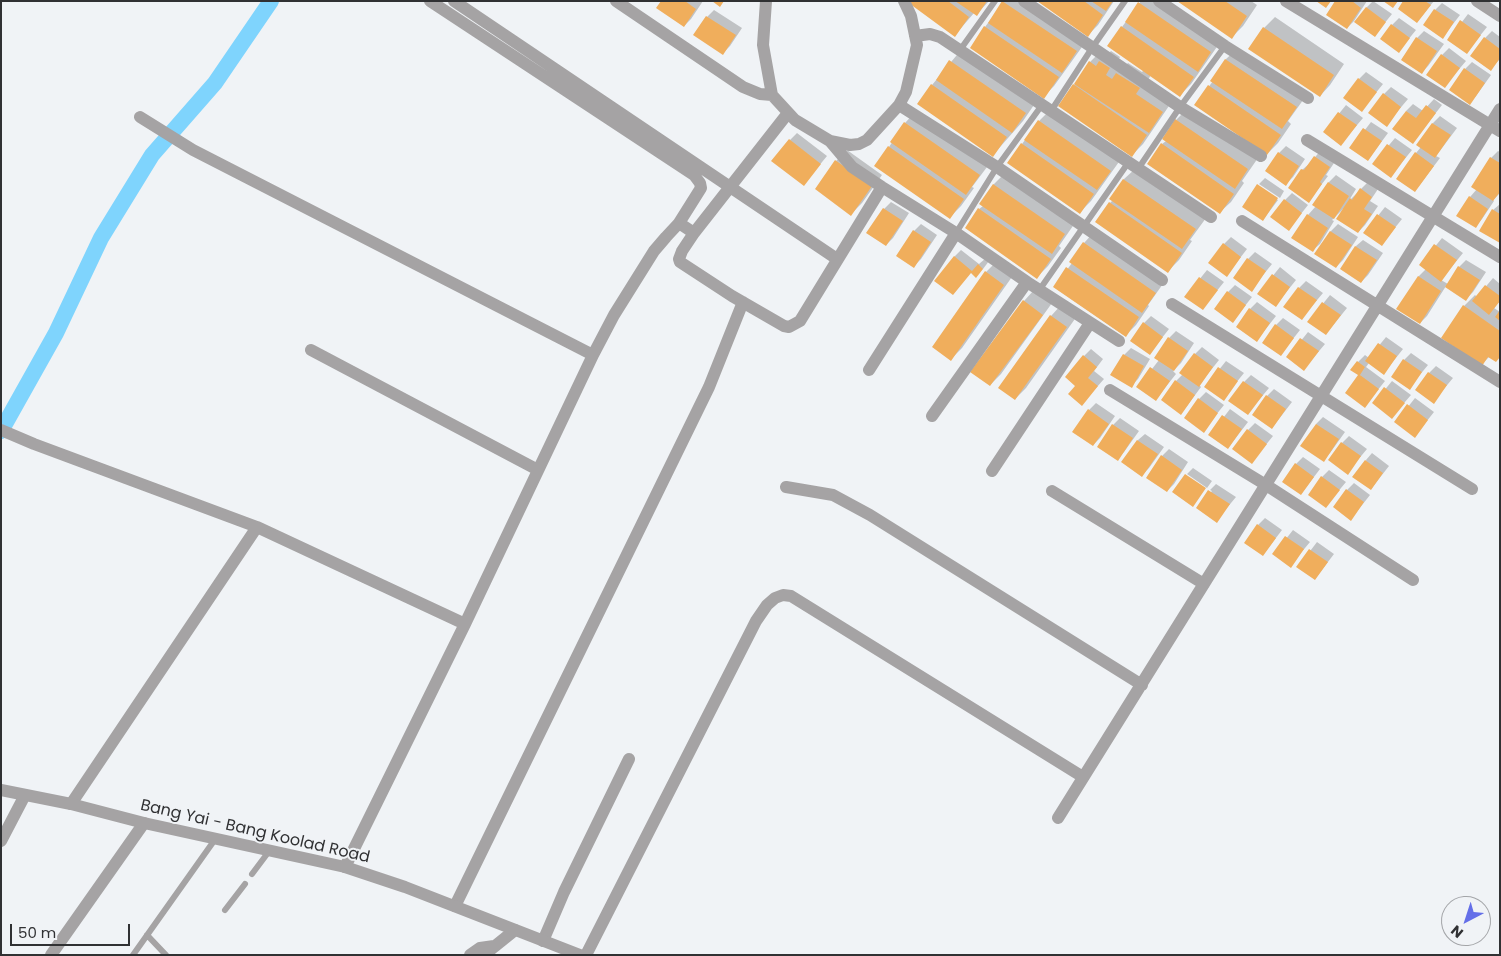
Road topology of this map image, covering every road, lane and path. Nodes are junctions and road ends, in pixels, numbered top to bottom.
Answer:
1 (430, 1) edge
2 (454, 1) edge
3 (616, 1) edge
4 (766, 1) edge
5 (904, 1) edge
6 (995, 1) edge
7 (1024, 1) edge
8 (1125, 1) edge
9 (1159, 1) edge
10 (1286, 1) edge
11 (1477, 1) edge
12 (1500, 16) edge
13 (915, 36) junction
14 (1224, 46) junction
15 (1092, 48) junction
16 (960, 50) junction
17 (772, 95) junction
18 (1308, 98) dead end
19 (900, 105) junction
20 (1180, 107) junction
21 (1046, 108) junction
22 (1500, 109) edge
23 (788, 113) junction
24 (140, 117) dead end
25 (1495, 128) edge
26 (830, 140) junction
27 (1307, 140) dead end
28 (1261, 156) dead end
29 (1133, 166) junction
30 (997, 167) junction
31 (731, 186) junction
32 (882, 187) junction
33 (1433, 216) junction
34 (1211, 217) dead end
35 (1242, 221) dead end
36 (679, 222) junction
37 (1085, 226) junction
38 (694, 233) junction
39 (956, 233) junction
40 (1500, 257) edge
41 (837, 259) junction
42 (1162, 280) dead end
43 (1027, 282) junction
44 (1040, 289) junction
45 (743, 302) junction
46 (1172, 304) dead end
47 (1378, 305) junction
48 (1090, 323) junction
49 (1119, 341) dead end
50 (311, 350) dead end
51 (593, 355) junction
52 (869, 370) dead end
53 (1500, 382) edge
54 (1110, 390) dead end
55 (1321, 396) junction
56 (932, 416) dead end
57 (1, 430) edge
58 (538, 470) junction
59 (992, 471) dead end
60 (1266, 485) junction
61 (786, 487) dead end
62 (1472, 489) dead end
63 (1052, 491) dead end
64 (257, 527) junction
65 (1413, 580) dead end
66 (1204, 584) junction
67 (465, 624) junction
68 (1142, 685) junction
69 (629, 759) dead end
70 (1083, 776) junction
71 (1, 790) edge
72 (25, 795) junction
73 (71, 804) junction
74 (1058, 818) dead end
75 (144, 823) junction
76 (216, 838) junction
77 (1, 841) edge
78 (270, 850) junction
79 (345, 867) junction
80 (252, 874) dead end
81 (245, 884) dead end
82 (455, 906) junction
83 (225, 910) dead end
84 (514, 930) junction
85 (147, 935) junction
86 (543, 941) junction
87 (489, 950) edge
88 (51, 955) edge
89 (133, 955) edge
90 (166, 955) edge
91 (470, 955) edge
92 (580, 955) edge
93 (586, 955) edge

1 - 36 street
2 - 31 street
3 - 17 street
4 - 17 street
5 - 13 street
6 - 16 lane
7 - 15 street
8 - 15 lane
9 - 14 street
10 - 25 street
11 - 12 street
13 - 16 street
13 - 19 street
14 - 18 street
14 - 20 lane
15 - 20 street
15 - 21 lane
16 - 21 street
17 - 23 street
19 - 26 street
19 - 30 street
20 - 28 street
20 - 29 lane
21 - 29 street
21 - 30 lane
22 - 25 street
23 - 26 street
23 - 31 street
24 - 51 street
25 - 33 street
26 - 32 street
27 - 33 street
29 - 34 street
29 - 37 lane
30 - 37 street
30 - 39 lane
31 - 38 street
31 - 41 street
32 - 39 street
32 - 41 street
33 - 40 street
33 - 47 street
35 - 47 street
36 - 38 street
36 - 51 street
37 - 42 street
37 - 44 lane
38 - 45 street
39 - 43 street
39 - 52 street
41 - 45 street
43 - 44 street
43 - 56 street
44 - 48 street
45 - 82 street
46 - 55 street
47 - 53 street
47 - 55 street
48 - 49 street
48 - 59 street
50 - 58 street
51 - 58 street
54 - 60 street
55 - 60 street
55 - 62 street
57 - 64 street
58 - 67 street
60 - 65 street
60 - 66 street
61 - 68 street
63 - 66 street
64 - 67 street
64 - 73 street
66 - 68 street
67 - 79 street
68 - 70 street
69 - 86 street
70 - 74 street
70 - 93 street
71 - 72 street, Bang Yai - Bang Koolad Road
72 - 73 street, Bang Yai - Bang Koolad Road
72 - 77 street
73 - 75 street, Bang Yai - Bang Koolad Road
75 - 76 street, Bang Yai - Bang Koolad Road
75 - 88 street
76 - 78 street, Bang Yai - Bang Koolad Road
76 - 85 lane
78 - 79 street, Bang Yai - Bang Koolad Road
78 - 80 lane
79 - 82 street, Bang Yai - Bang Koolad Road
81 - 83 lane
82 - 84 street, Bang Yai - Bang Koolad Road
84 - 86 street, Bang Yai - Bang Koolad Road
84 - 87 street
85 - 89 lane
85 - 90 lane
86 - 92 street, Bang Yai - Bang Koolad Road
87 - 91 street

